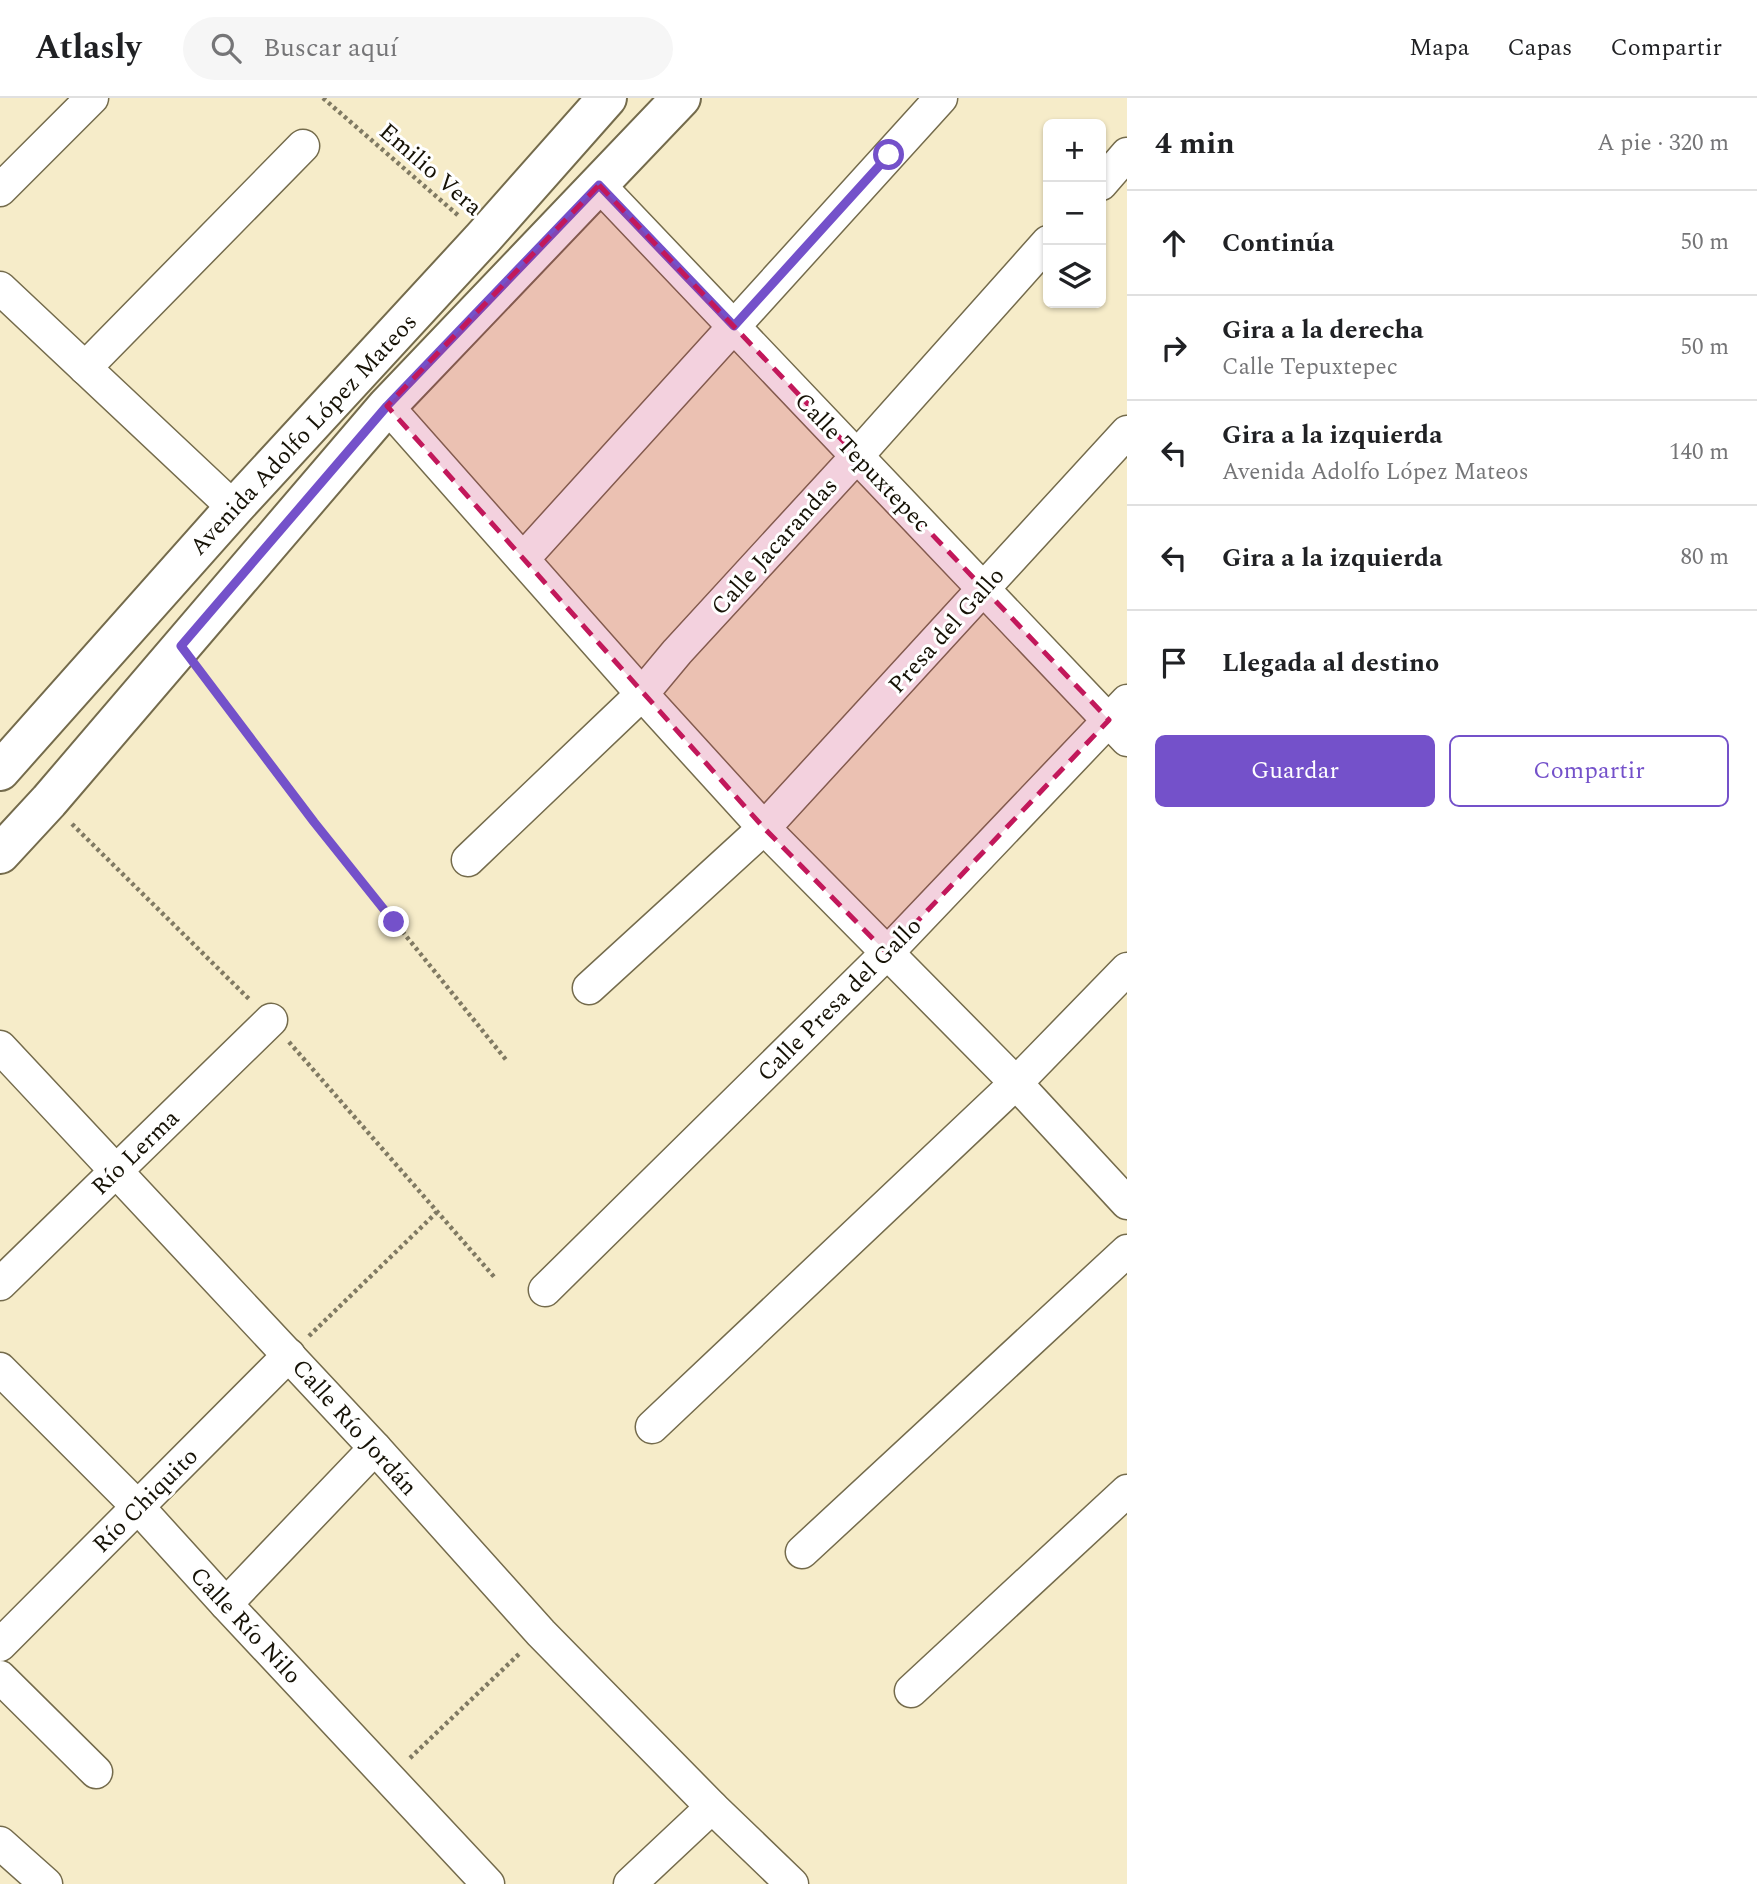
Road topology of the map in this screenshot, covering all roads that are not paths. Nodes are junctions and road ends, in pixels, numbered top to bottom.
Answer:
1 (92, 98) edge
2 (607, 98) edge
3 (681, 98) edge
4 (941, 98) edge
5 (303, 146) dead end
6 (1127, 154) edge
7 (1103, 182) edge
8 (599, 185) junction
9 (0, 191) edge
10 (1045, 245) edge
11 (0, 288) edge
12 (734, 326) junction
13 (85, 368) junction
14 (387, 406) junction
15 (1127, 432) edge
16 (857, 456) junction
17 (234, 508) junction
18 (523, 559) junction
19 (983, 589) junction
20 (642, 694) junction
21 (1121, 720) edge
22 (0, 771) edge
23 (764, 828) junction
24 (0, 855) edge
25 (468, 860) dead end
26 (887, 953) junction
27 (1127, 969) edge
28 (589, 988) dead end
29 (271, 1020) dead end
30 (0, 1047) edge
31 (1016, 1083) junction
32 (116, 1171) junction
33 (1127, 1203) edge
34 (1127, 1251) edge
35 (0, 1284) edge
36 (545, 1290) dead end
37 (289, 1355) junction
38 (0, 1369) edge
39 (652, 1427) dead end
40 (375, 1448) junction
41 (1127, 1491) edge
42 (138, 1507) junction
43 (802, 1552) dead end
44 (226, 1604) junction
45 (0, 1645) edge
46 (0, 1677) edge
47 (911, 1691) dead end
48 (96, 1772) dead end
49 (712, 1807) junction
50 (0, 1843) edge
51 (46, 1884) edge
52 (488, 1884) edge
53 (630, 1884) edge
54 (792, 1884) edge

1 - 9 street
2 - 17 street, Avenida Adolfo López Mateos
3 - 8 street, Avenida Adolfo López Mateos
4 - 12 street
5 - 13 street
6 - 7 street
8 - 12 street, Calle Tepuxtepec
8 - 14 street, Avenida Adolfo López Mateos
10 - 16 street, Calle Jacarandas
11 - 13 street
12 - 16 street, Calle Tepuxtepec
12 - 18 street
13 - 17 street
14 - 18 street
14 - 24 street, Avenida Adolfo López Mateos
15 - 19 street, Presa del Gallo
16 - 19 street, Calle Tepuxtepec
16 - 20 street, Calle Jacarandas
17 - 22 street, Avenida Adolfo López Mateos
18 - 20 street
19 - 21 street, Calle Tepuxtepec
19 - 23 street, Presa del Gallo
20 - 23 street
20 - 25 street, Calle Jacarandas
21 - 26 street, Calle Presa del Gallo
23 - 26 street
23 - 28 street, Presa del Gallo
26 - 31 street
26 - 36 street, Calle Presa del Gallo
27 - 31 street
29 - 32 street, Río Lerma
30 - 32 street, Calle Río Jordán
31 - 33 street
31 - 39 street
32 - 35 street, Río Lerma
32 - 37 street, Calle Río Jordán
34 - 43 street
37 - 40 street, Calle Río Jordán
37 - 42 street, Río Chiquito
38 - 42 street, Calle Río Nilo
40 - 44 street
40 - 49 street, Calle Río Jordán
41 - 47 street
42 - 44 street, Calle Río Nilo
42 - 45 street, Río Chiquito
44 - 52 street, Calle Río Nilo
46 - 48 street
49 - 53 street
49 - 54 street, Calle Río Jordán
50 - 51 street

